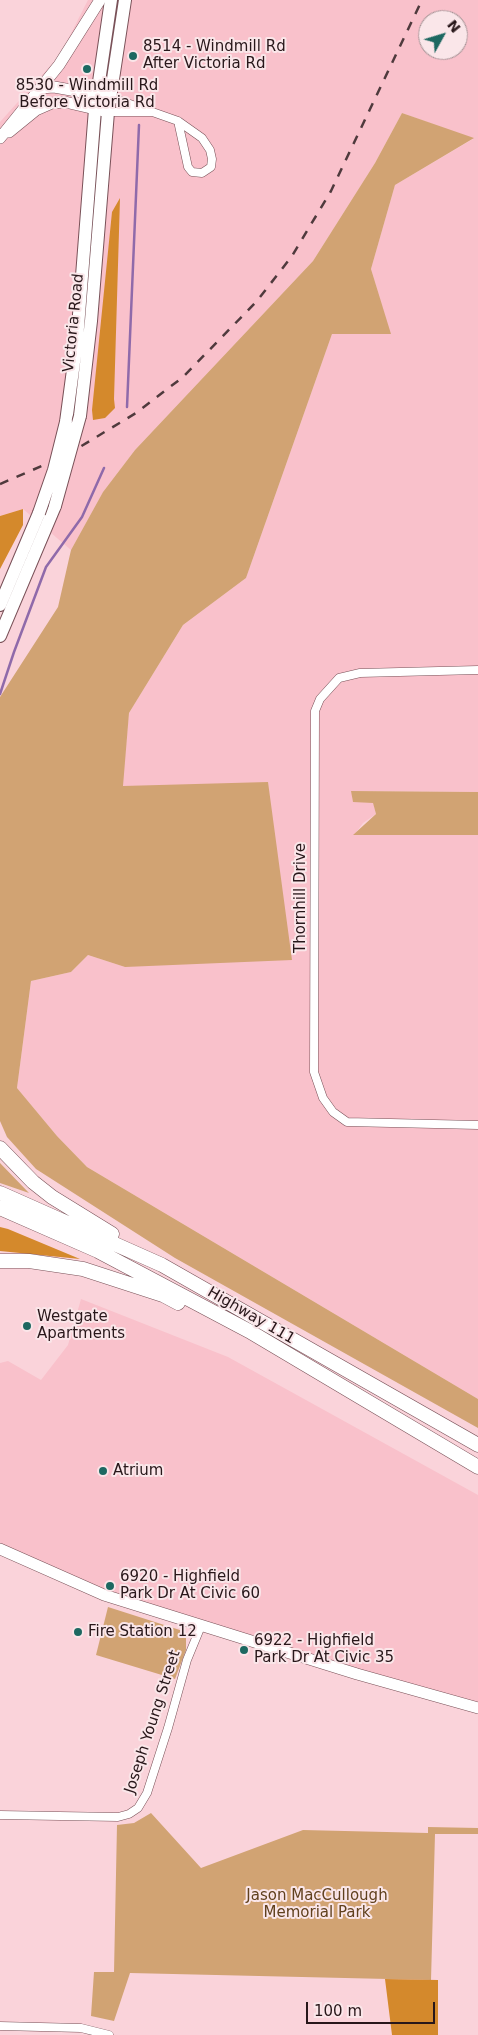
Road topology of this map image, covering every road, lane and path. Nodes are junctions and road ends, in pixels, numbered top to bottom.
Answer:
1 (100, 0) edge
2 (112, 0) edge
3 (125, 0) edge
4 (40, 88) junction
5 (96, 95) junction
6 (110, 97) junction
7 (95, 109) junction
8 (155, 111) junction
9 (108, 112) junction
10 (178, 121) junction
11 (0, 138) edge
12 (0, 605) edge
13 (0, 636) edge
14 (478, 670) edge
15 (478, 1125) edge
16 (0, 1148) edge
17 (0, 1193) edge
18 (0, 1208) edge
19 (0, 1262) edge
20 (162, 1265) junction
21 (249, 1331) junction
22 (478, 1445) edge
23 (478, 1467) edge
24 (0, 1549) edge
25 (201, 1626) junction
26 (478, 1708) edge
27 (0, 1815) edge
28 (0, 2026) edge
29 (110, 2035) edge

1 - 4 street
2 - 5 main road, Victoria Road
3 - 6 main road, Victoria Road
4 - 5 street
4 - 11 street
5 - 6 street
5 - 7 main road, Victoria Road
6 - 8 street
6 - 9 main road, Victoria Road
7 - 9 street
7 - 11 street
7 - 12 main road, Victoria Road, bridge
8 - 9 street
8 - 10 street
9 - 13 main road, Victoria Road, bridge
10 - 10 street
14 - 15 street, Thornhill Drive
16 - 20 highway
17 - 20 highway, Highway 111
18 - 21 highway, Highway 111
19 - 21 highway
20 - 22 highway, Highway 111
21 - 23 highway, Highway 111
24 - 25 street
25 - 26 street
25 - 27 street, Joseph Young Street
28 - 29 street

